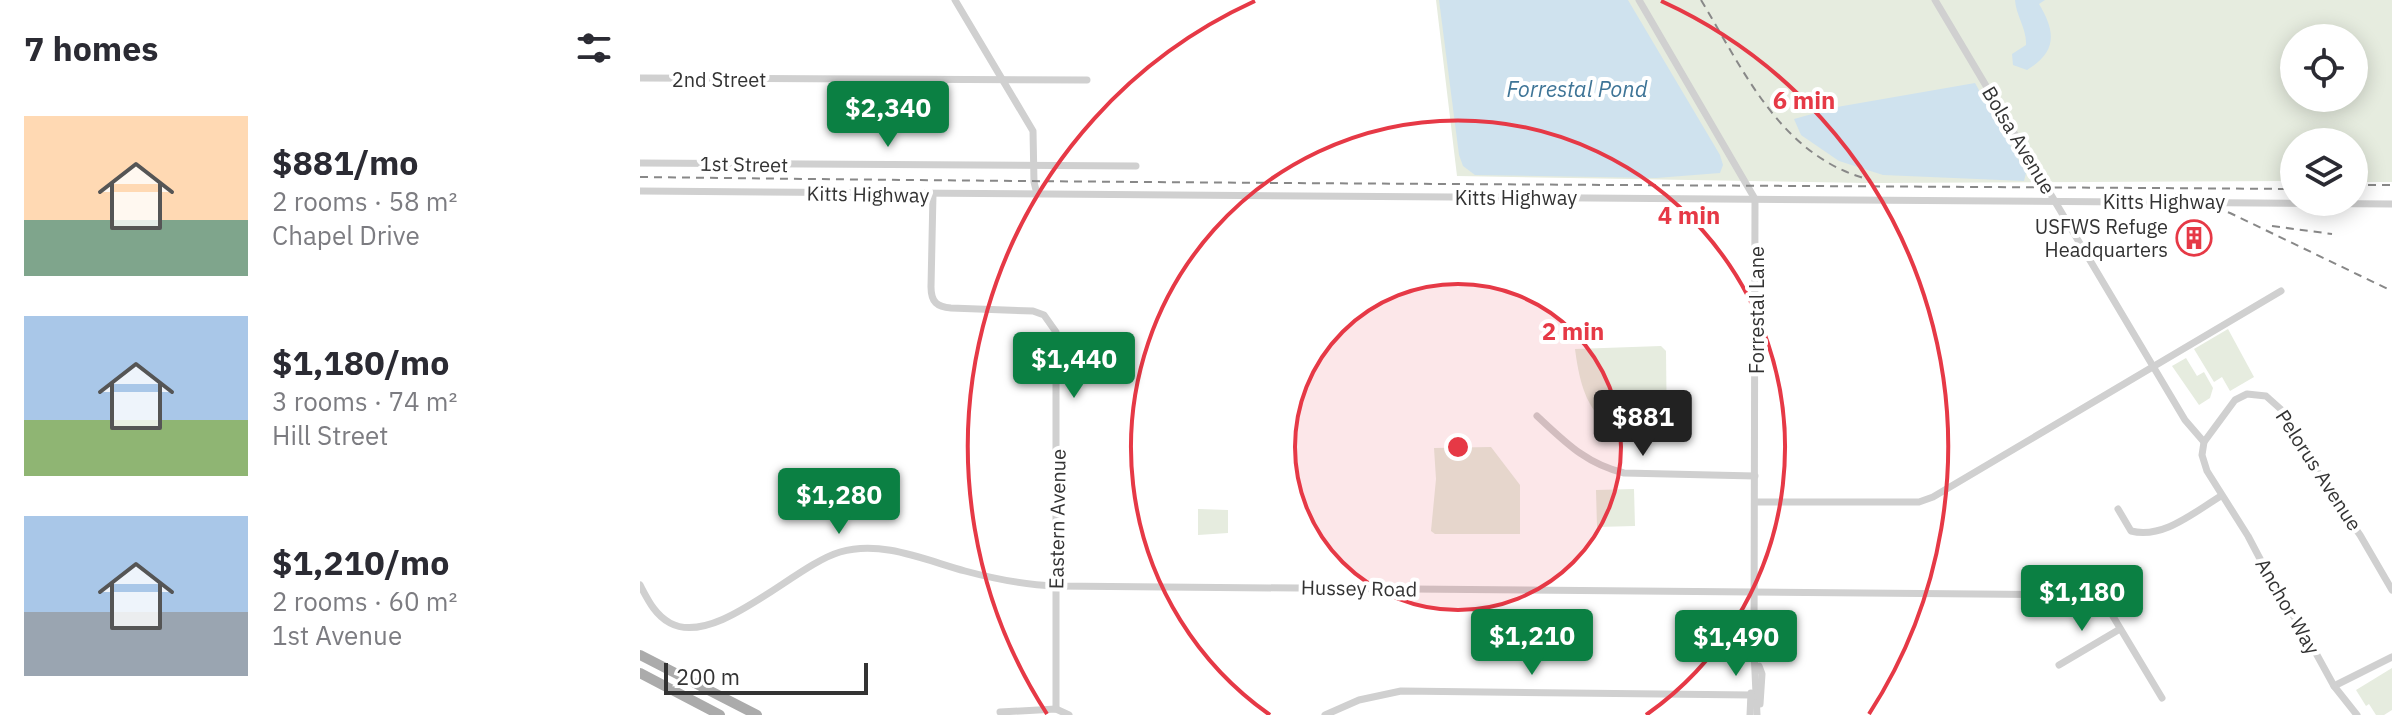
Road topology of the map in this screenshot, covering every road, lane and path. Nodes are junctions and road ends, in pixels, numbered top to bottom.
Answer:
1 (955, 0) edge
2 (1639, 0) edge
3 (1935, 0) edge
4 (640, 78) edge
5 (1005, 80) junction
6 (1087, 80) dead end
7 (640, 163) edge
8 (1035, 166) junction
9 (1136, 166) dead end
10 (640, 191) edge
11 (933, 194) junction
12 (1037, 194) junction
13 (1755, 199) junction
14 (2055, 201) junction
15 (2392, 204) edge
16 (2281, 291) dead end
17 (2154, 368) junction
18 (1537, 416) dead end
19 (2204, 442) junction
20 (1755, 476) junction
21 (2221, 496) junction
22 (1755, 502) junction
23 (2118, 509) dead end
24 (640, 585) edge
25 (1056, 586) junction
26 (2392, 590) edge
27 (1755, 593) junction
28 (2120, 629) junction
29 (640, 655) edge
30 (1755, 655) junction
31 (2392, 657) edge
32 (2059, 665) dead end
33 (640, 673) edge
34 (2334, 686) junction
35 (1751, 695) junction
36 (2162, 698) dead end
37 (1056, 709) junction
38 (1000, 712) dead end
39 (720, 715) edge
40 (757, 715) edge
41 (1069, 715) edge
42 (1325, 715) edge
43 (1750, 715) edge
44 (1757, 715) edge
45 (2357, 715) edge

1 - 5 street
2 - 13 street
3 - 14 street, Bolsa Avenue
4 - 5 street, 2nd Street
5 - 6 street, 2nd Street
5 - 8 street
7 - 8 street, 1st Street
8 - 9 street, 1st Street
8 - 12 street
10 - 11 street, Kitts Highway
11 - 12 street, Kitts Highway
11 - 25 street, Eastern Avenue
12 - 13 street, Kitts Highway
13 - 14 street, Kitts Highway
13 - 20 street, Forrestal Lane
14 - 15 street, Kitts Highway
14 - 17 street, Bolsa Avenue
16 - 17 street
17 - 19 street, Bolsa Avenue
17 - 22 street
18 - 20 street
19 - 21 street
19 - 26 street, Pelorus Avenue
20 - 22 street, Forrestal Lane
21 - 23 street
21 - 34 street, Anchor Way
22 - 27 street, Forrestal Lane
24 - 25 street, Hussey Road
25 - 27 street, Hussey Road
25 - 37 street, Eastern Avenue
27 - 28 street, Hussey Road
27 - 30 street, Forrestal Lane
28 - 32 street
28 - 36 street, Hussey Road
29 - 40 main road
30 - 35 street, Forrestal Lane
30 - 44 street, Forrestal Lane
31 - 34 street
33 - 39 main road
34 - 45 street, Anchor Way
35 - 42 street
35 - 43 street, Forrestal Lane
37 - 38 street
37 - 41 street

